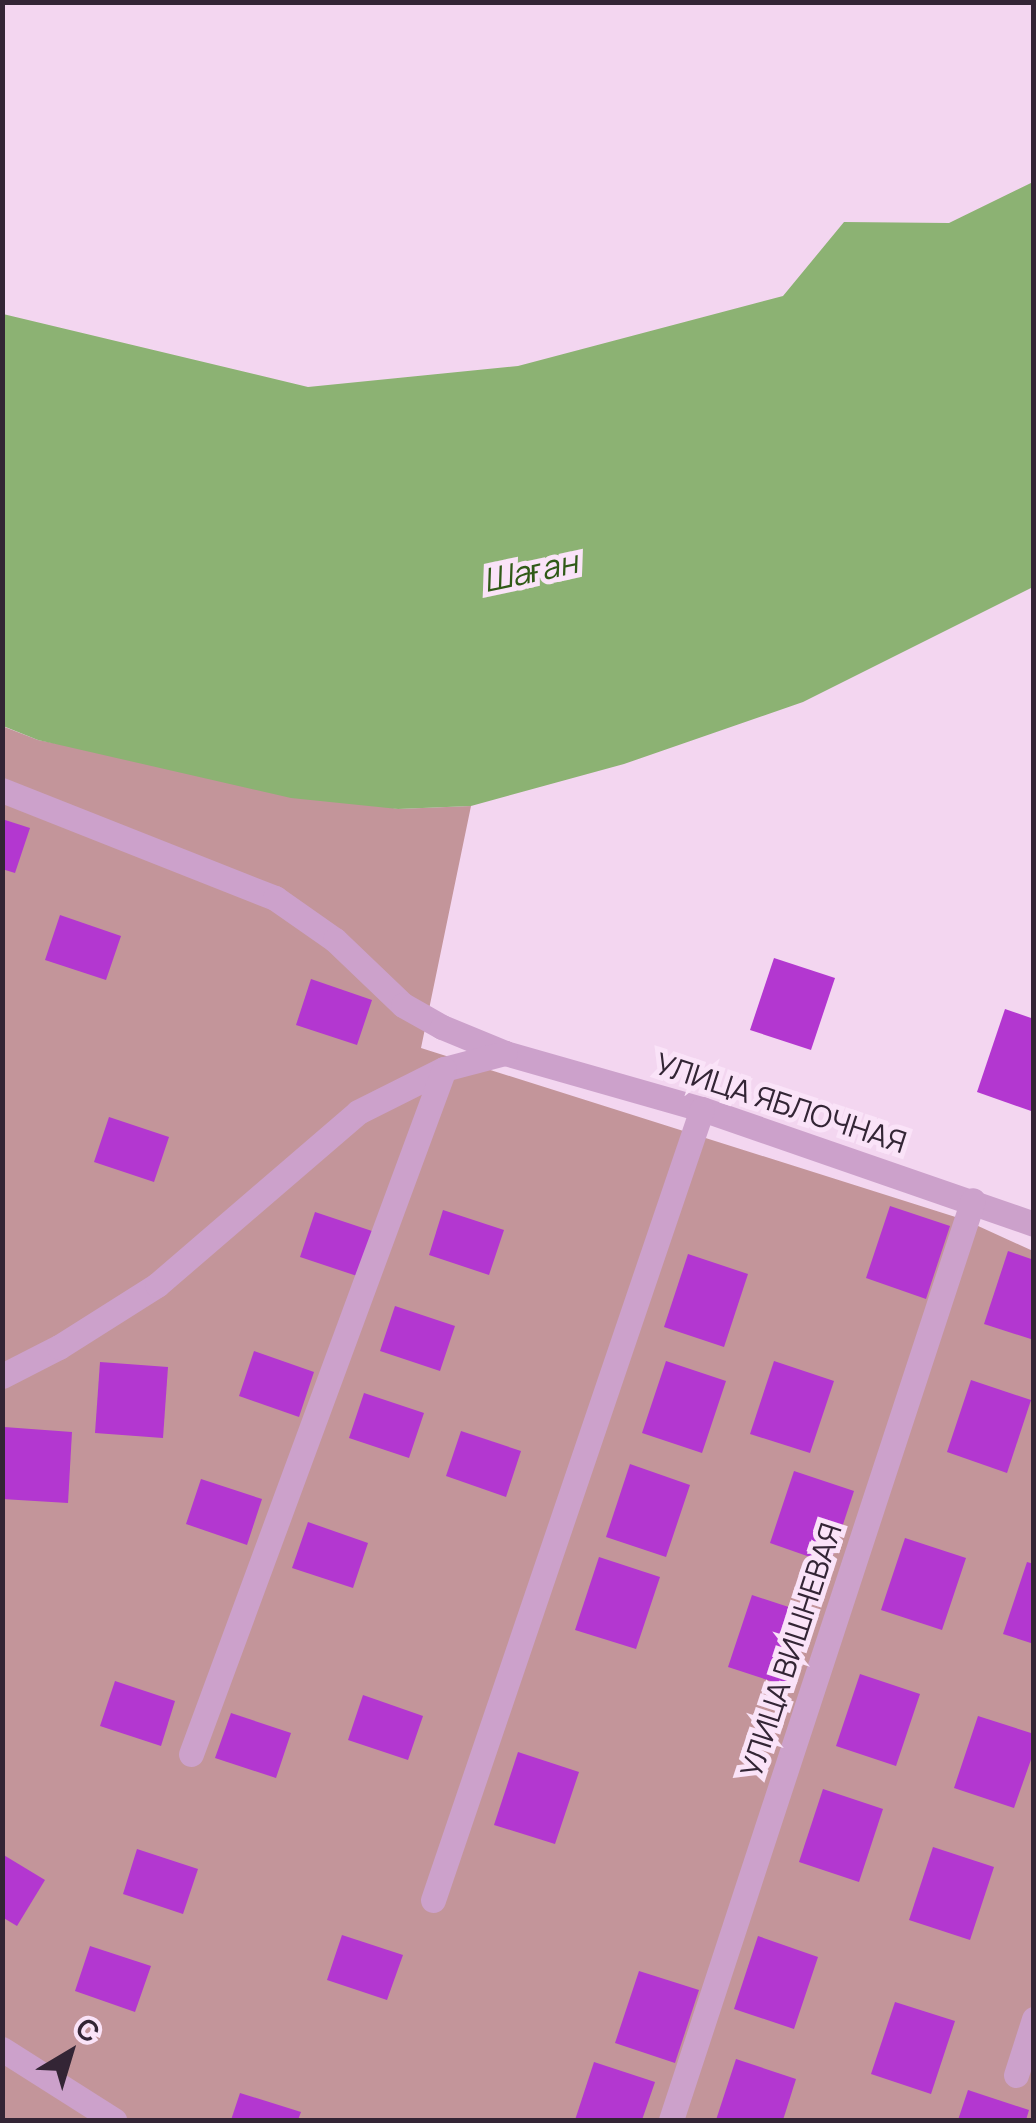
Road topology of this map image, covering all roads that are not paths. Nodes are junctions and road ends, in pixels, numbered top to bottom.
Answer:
1 (2, 790) edge
2 (505, 1053) junction
3 (444, 1069) junction
4 (702, 1109) junction
5 (973, 1200) junction
6 (1034, 1224) edge
7 (2, 1376) edge
8 (191, 1754) dead end
9 (434, 1900) dead end
10 (1034, 2019) edge
11 (2, 2049) edge
12 (1016, 2075) dead end
13 (114, 2120) edge
14 (671, 2120) edge

1 - 2 street, УЛИЦА ЯБЛОЧНАЯ
2 - 3 street
2 - 4 street, УЛИЦА ЯБЛОЧНАЯ
3 - 7 street
3 - 8 street
4 - 5 street, УЛИЦА ЯБЛОЧНАЯ
4 - 9 street
5 - 6 street, УЛИЦА ЯБЛОЧНАЯ
5 - 14 street, УЛИЦА ВИШНЕВАЯ
10 - 12 street
11 - 13 street

